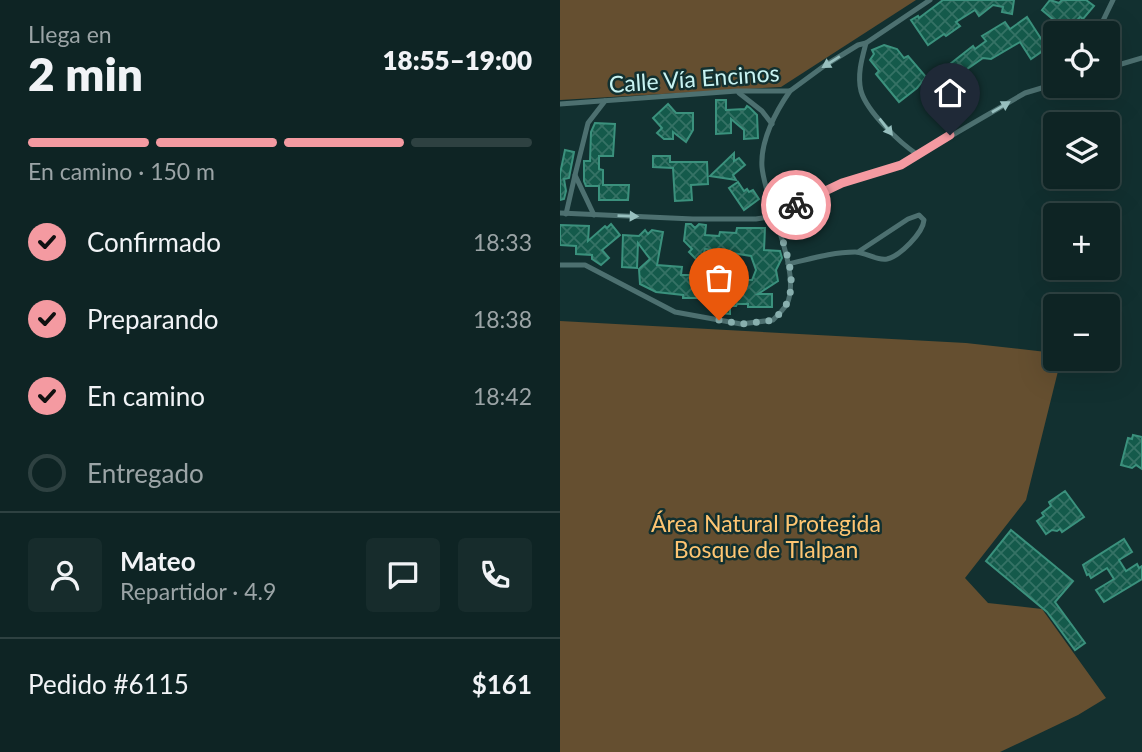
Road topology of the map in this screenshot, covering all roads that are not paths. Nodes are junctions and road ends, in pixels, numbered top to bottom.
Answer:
1 (930, 0) edge
2 (1113, 0) edge
3 (1103, 21) edge
4 (866, 43) junction
5 (1142, 58) edge
6 (1120, 64) edge
7 (1043, 88) edge
8 (737, 91) junction
9 (790, 91) junction
10 (605, 101) junction
11 (560, 104) edge
12 (772, 124) junction
13 (919, 156) junction
14 (575, 175) junction
15 (563, 214) edge
16 (593, 215) junction
17 (775, 216) junction
18 (858, 252) junction
19 (789, 264) junction
20 (560, 265) edge

1 - 4 street, Calle Vía Encinos
2 - 3 street
4 -> 9 street, Calle Vía Encinos
4 -> 13 street
5 - 6 street
13 -> 7 street
8 - 9 street, Calle Vía Encinos
8 - 10 street, Calle Vía Encinos
8 - 12 street
9 - 12 street
10 - 11 street, Calle Vía Encinos
10 - 14 street
12 - 17 street
13 - 17 street
14 - 15 street
14 - 16 street
15 - 16 street
16 -> 17 street
17 - 19 street
18 - 18 street
18 - 19 street
19 - 20 street

